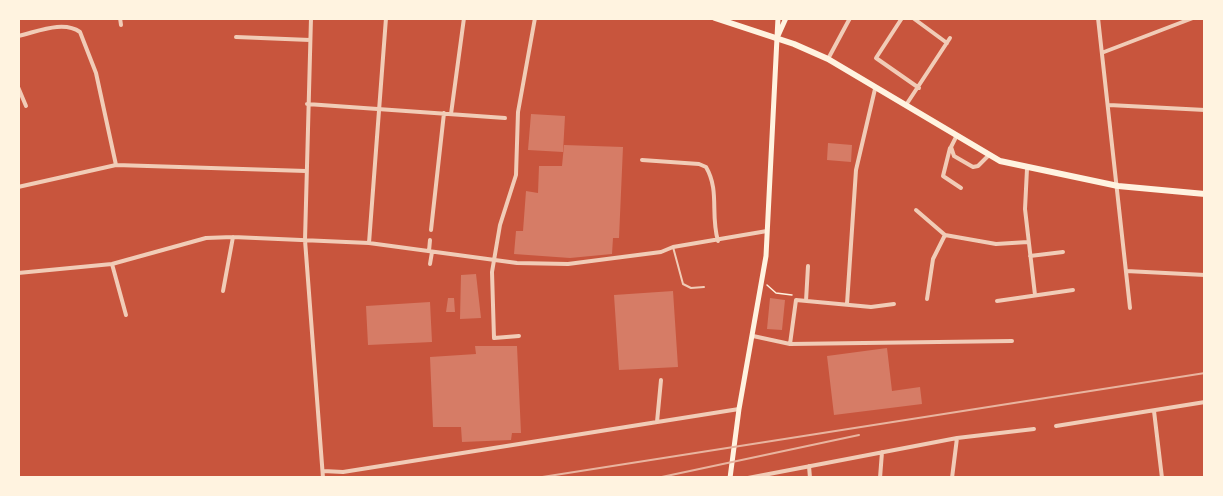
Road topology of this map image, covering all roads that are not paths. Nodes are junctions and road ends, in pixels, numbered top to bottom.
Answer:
1 (120, 18) edge
2 (311, 18) edge
3 (386, 18) edge
4 (464, 18) edge
5 (535, 18) edge
6 (715, 18) edge
7 (778, 18) edge
8 (786, 18) edge
9 (850, 18) edge
10 (902, 18) edge
11 (913, 18) edge
12 (1098, 18) edge
13 (1193, 18) edge
14 (121, 25) dead end
15 (18, 36) edge
16 (236, 37) dead end
17 (777, 38) junction
18 (309, 40) junction
19 (1104, 52) junction
20 (828, 59) junction
21 (18, 87) edge
22 (919, 88) junction
23 (875, 89) junction
24 (307, 104) junction
25 (1109, 105) junction
26 (26, 106) dead end
27 (905, 106) junction
28 (378, 109) junction
29 (1205, 110) edge
30 (444, 113) junction
31 (451, 114) junction
32 (505, 118) dead end
33 (956, 137) junction
34 (951, 147) junction
35 (988, 156) junction
36 (642, 160) dead end
37 (116, 165) junction
38 (1027, 169) junction
39 (306, 171) junction
40 (1118, 186) junction
41 (18, 187) edge
42 (962, 188) dead end
43 (1205, 194) edge
44 (916, 210) dead end
45 (431, 230) dead end
46 (768, 230) junction
47 (945, 235) junction
48 (233, 237) junction
49 (305, 240) junction
50 (430, 240) dead end
51 (718, 241) junction
52 (1028, 242) junction
53 (369, 243) junction
54 (673, 247) junction
55 (430, 251) junction
56 (1063, 252) dead end
57 (1030, 256) junction
58 (495, 260) junction
59 (112, 264) junction
60 (430, 264) dead end
61 (808, 266) dead end
62 (1126, 271) junction
63 (18, 273) edge
64 (1205, 275) edge
65 (704, 287) dead end
66 (1073, 290) dead end
67 (223, 291) dead end
68 (1035, 295) junction
69 (927, 299) dead end
70 (806, 301) junction
71 (997, 301) dead end
72 (847, 304) junction
73 (894, 304) dead end
74 (1130, 308) dead end
75 (126, 315) dead end
76 (519, 336) dead end
77 (753, 336) junction
78 (1012, 341) dead end
79 (790, 344) junction
80 (661, 380) dead end
81 (1205, 402) edge
82 (1154, 411) junction
83 (738, 413) junction
84 (657, 422) junction
85 (1056, 426) dead end
86 (1034, 429) dead end
87 (957, 438) junction
88 (882, 452) junction
89 (809, 466) junction
90 (322, 471) junction
91 (730, 476) edge
92 (323, 478) edge
93 (748, 478) edge
94 (810, 478) edge
95 (879, 478) edge
96 (952, 478) edge
97 (1162, 478) edge

1 - 14 street
2 - 18 street
3 - 28 street
4 - 31 street
5 - 58 street
6 - 17 main road
7 - 17 main road
8 - 17 main road
9 - 20 street
10 - 22 street
11 - 22 street
12 - 19 street
13 - 19 street
15 - 37 street
16 - 18 street
17 - 20 main road
17 - 46 main road
18 - 24 street
19 - 25 street
20 - 23 main road
21 - 26 street
22 - 27 street
23 - 27 main road
23 - 72 street
24 - 28 street
24 - 39 street
25 - 29 street
25 - 40 street
27 - 33 main road
28 - 30 street
28 - 53 street
30 - 31 street
30 - 45 street
31 - 32 street
33 - 34 street
33 - 35 main road
34 - 35 street
34 - 42 street
35 - 38 main road
36 - 51 street
37 - 39 street
37 - 41 street
38 - 40 main road
38 - 52 street
39 - 49 street
40 - 43 main road
40 - 62 street
44 - 47 street
46 - 51 street
46 - 77 main road
47 - 52 street
47 - 69 street
48 - 49 street
48 - 59 street
48 - 67 street
49 - 53 street
49 - 90 street
50 - 55 street
51 - 54 street
52 - 57 street
53 - 55 street
54 - 58 street
54 - 65 lane
55 - 58 street
55 - 60 street
56 - 57 street
57 - 68 street
58 - 76 street
59 - 63 street
59 - 75 street
61 - 70 street
62 - 64 street
62 - 74 street
66 - 68 street
68 - 71 street
70 - 72 street
70 - 79 street
72 - 73 street
77 - 79 street
77 - 83 main road
78 - 79 street
80 - 84 street
81 - 82 street
82 - 85 street
82 - 97 street
83 - 84 street
83 - 91 main road
84 - 90 street
86 - 87 street
87 - 88 street
87 - 96 street
88 - 89 street
88 - 95 street
89 - 93 street
89 - 94 street
90 - 92 street

